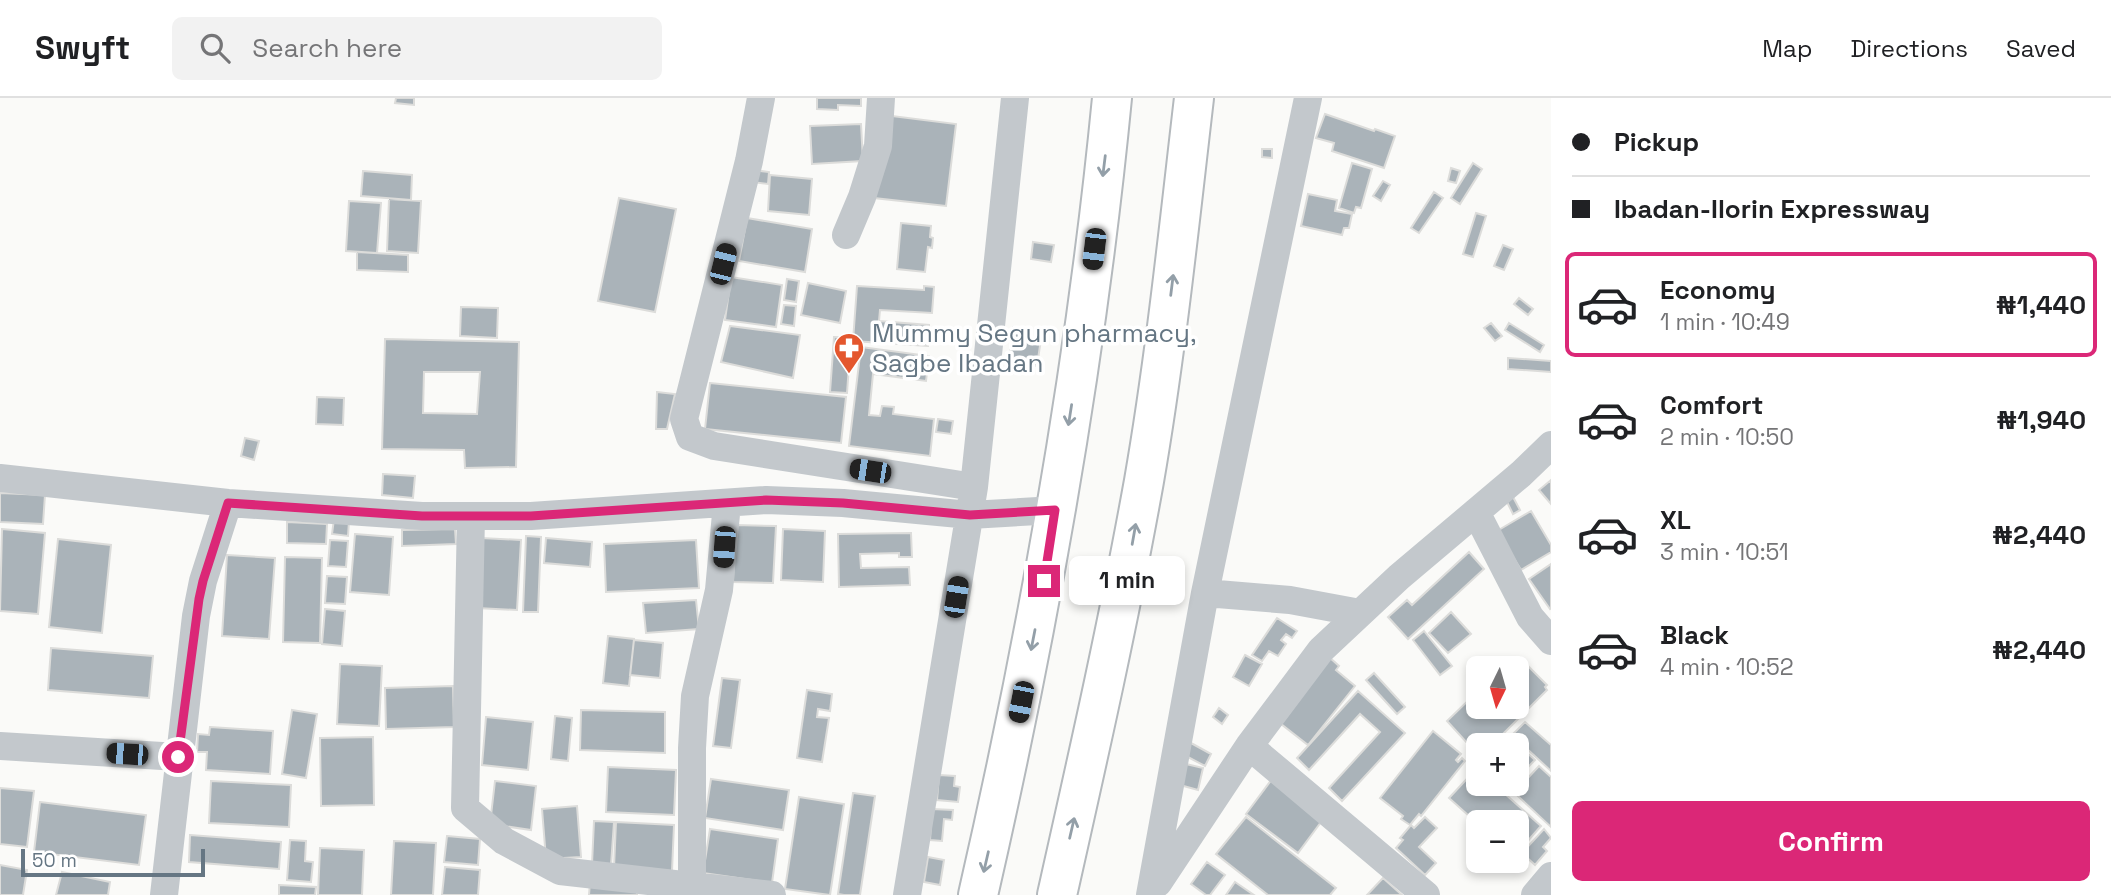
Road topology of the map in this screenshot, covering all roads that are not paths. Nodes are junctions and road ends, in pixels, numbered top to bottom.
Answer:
1 (761, 98) edge
2 (881, 98) edge
3 (1015, 98) edge
4 (1112, 98) edge
5 (1194, 98) edge
6 (1308, 98) edge
7 (846, 235) dead end
8 (1551, 445) edge
9 (0, 478) edge
10 (974, 487) junction
11 (228, 503) junction
12 (727, 503) junction
13 (1055, 510) junction
14 (1476, 512) junction
15 (970, 515) junction
16 (471, 516) junction
17 (1205, 593) junction
18 (1360, 614) junction
19 (1551, 641) edge
20 (0, 746) edge
21 (1249, 746) junction
22 (178, 757) junction
23 (1551, 876) edge
24 (692, 885) junction
25 (1150, 894) edge
26 (164, 895) edge
27 (772, 895) edge
28 (907, 895) edge
29 (978, 895) edge
30 (1057, 895) edge
31 (1426, 895) edge
32 (1535, 895) edge

1 - 10 street
2 - 7 street
3 - 10 street
4 -> 13 highway
30 -> 5 highway
6 - 17 street
8 - 14 street
9 - 11 street
10 - 15 street
11 - 16 street
11 - 22 street
12 - 15 street
12 - 16 street
12 - 24 street
13 - 15 street
13 -> 29 highway
14 - 18 street
14 - 19 street
15 - 28 street
16 - 24 street
17 - 18 street
17 - 25 street
18 - 21 street
20 - 22 street
21 - 25 street
21 - 31 street
22 - 26 street
23 - 32 street
24 - 27 street

